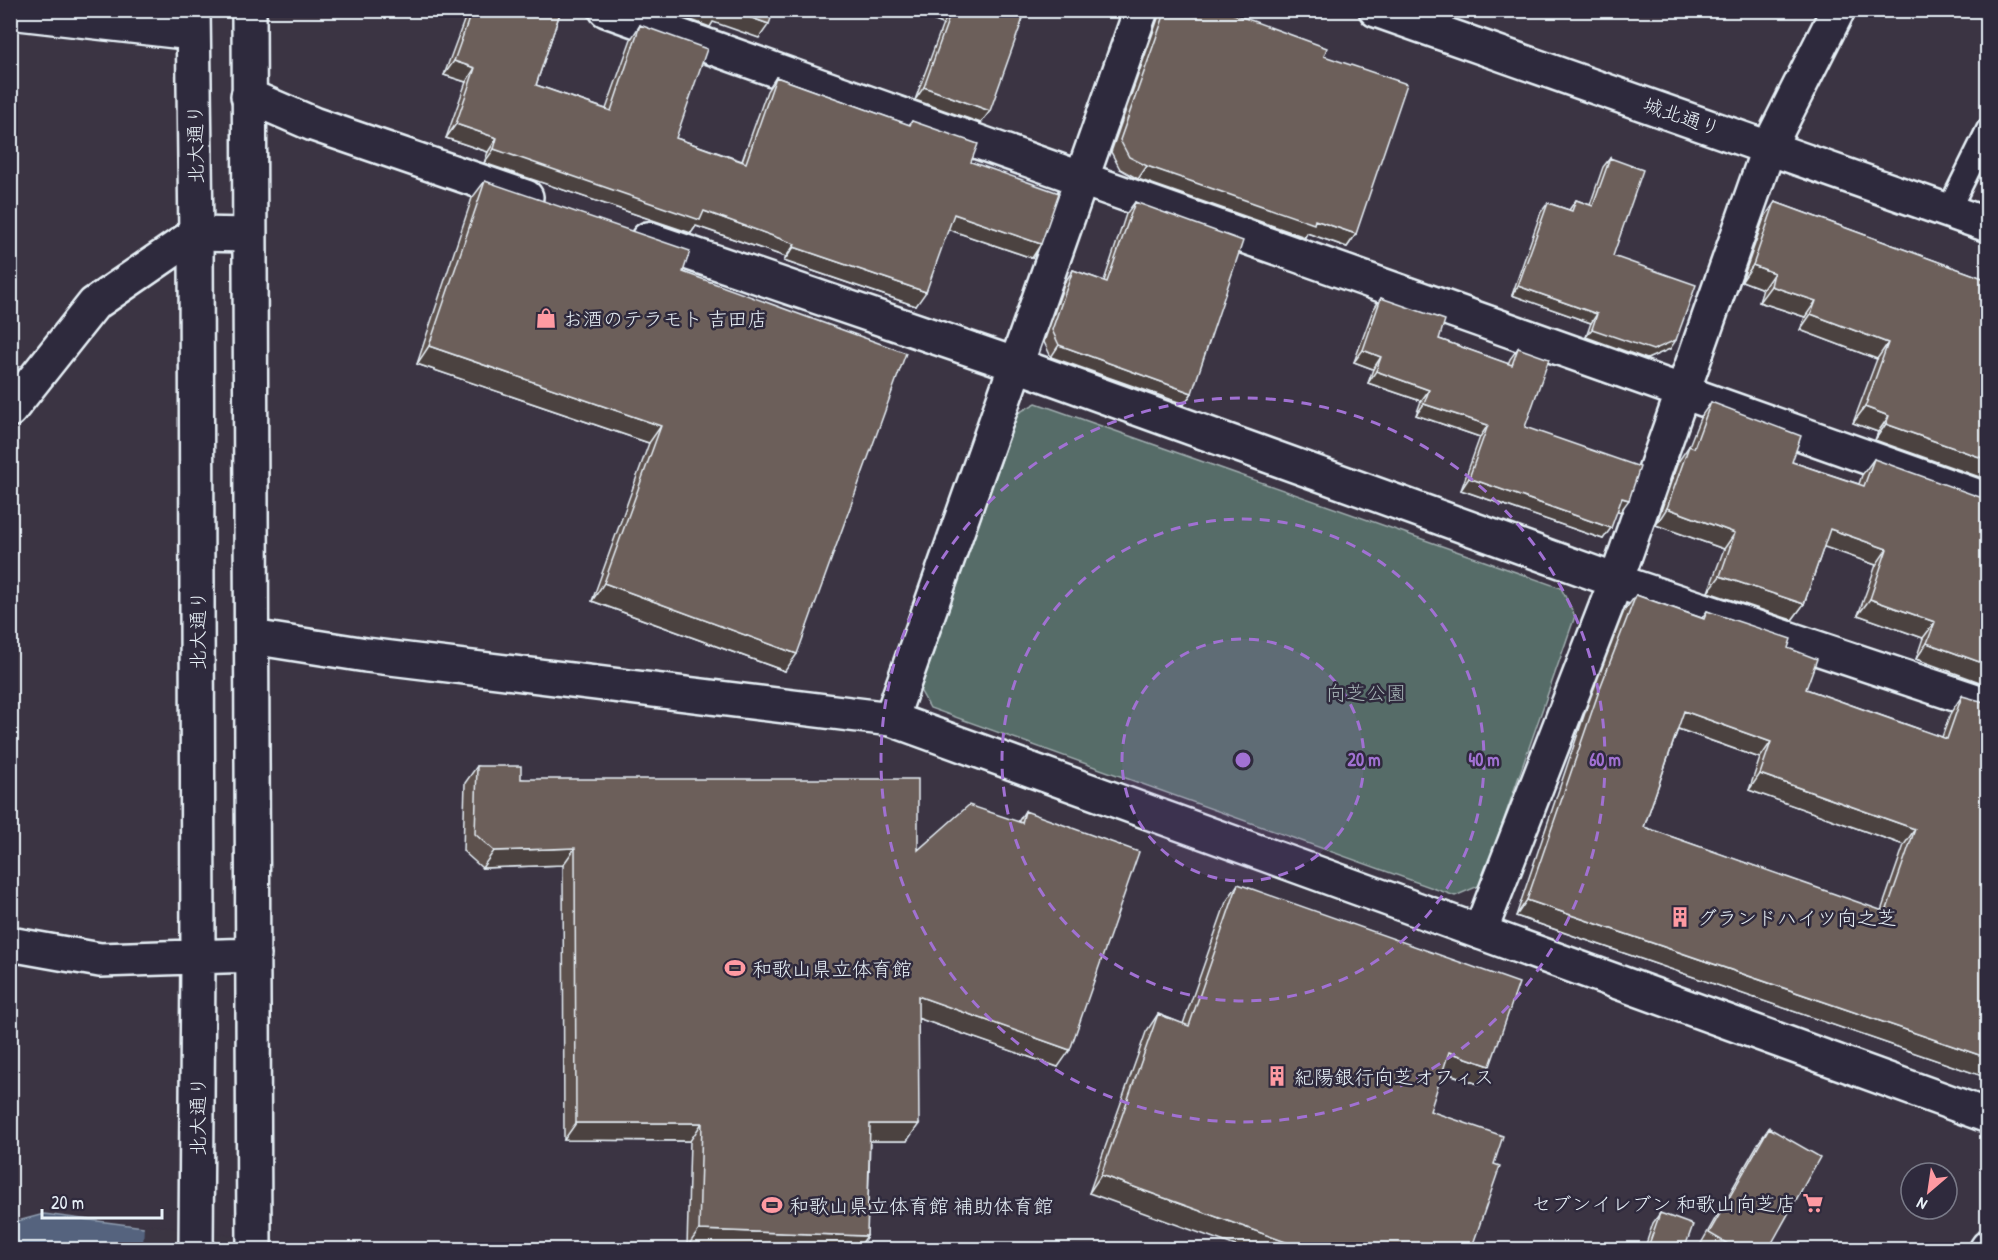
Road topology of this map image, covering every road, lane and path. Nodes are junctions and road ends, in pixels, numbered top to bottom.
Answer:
1 (249, 10) edge
2 (606, 10) edge
3 (1141, 10) edge
4 (1376, 10) edge
5 (1838, 10) edge
6 (10, 12) edge
7 (193, 22) edge
8 (248, 96) junction
9 (1988, 130) edge
10 (1769, 147) junction
11 (1082, 179) junction
12 (551, 206) edge
13 (1948, 211) junction
14 (1988, 225) edge
15 (619, 229) edge
16 (196, 234) junction
17 (249, 235) junction
18 (1017, 364) junction
19 (1683, 391) junction
20 (10, 410) edge
21 (1988, 500) edge
22 (1616, 581) junction
23 (252, 637) junction
24 (1988, 705) edge
25 (891, 719) junction
26 (1480, 932) junction
27 (10, 944) edge
28 (255, 955) junction
29 (198, 957) junction
30 (1988, 1116) edge
31 (196, 1250) edge
32 (254, 1250) edge

1 - 8 street
2 - 11 street
3 - 11 street
4 - 10 street, 城北通り
5 - 10 street
6 - 7 street
7 - 16 street, 北大通り
8 - 12 street
8 - 17 street
9 - 13 lane
10 - 13 street, 城北通り
10 - 19 street
11 - 18 street
11 - 19 street
13 - 14 street, 城北通り
15 - 18 street
16 - 17 street
16 - 20 street
16 - 29 street, 北大通り
17 - 23 street
18 - 22 street
18 - 25 street
19 - 21 street
19 - 22 street
22 - 24 street
22 - 26 street
23 - 25 street
23 - 28 street
25 - 26 street
26 - 30 street
27 - 29 street
28 - 29 street
28 - 32 street
29 - 31 street, 北大通り

